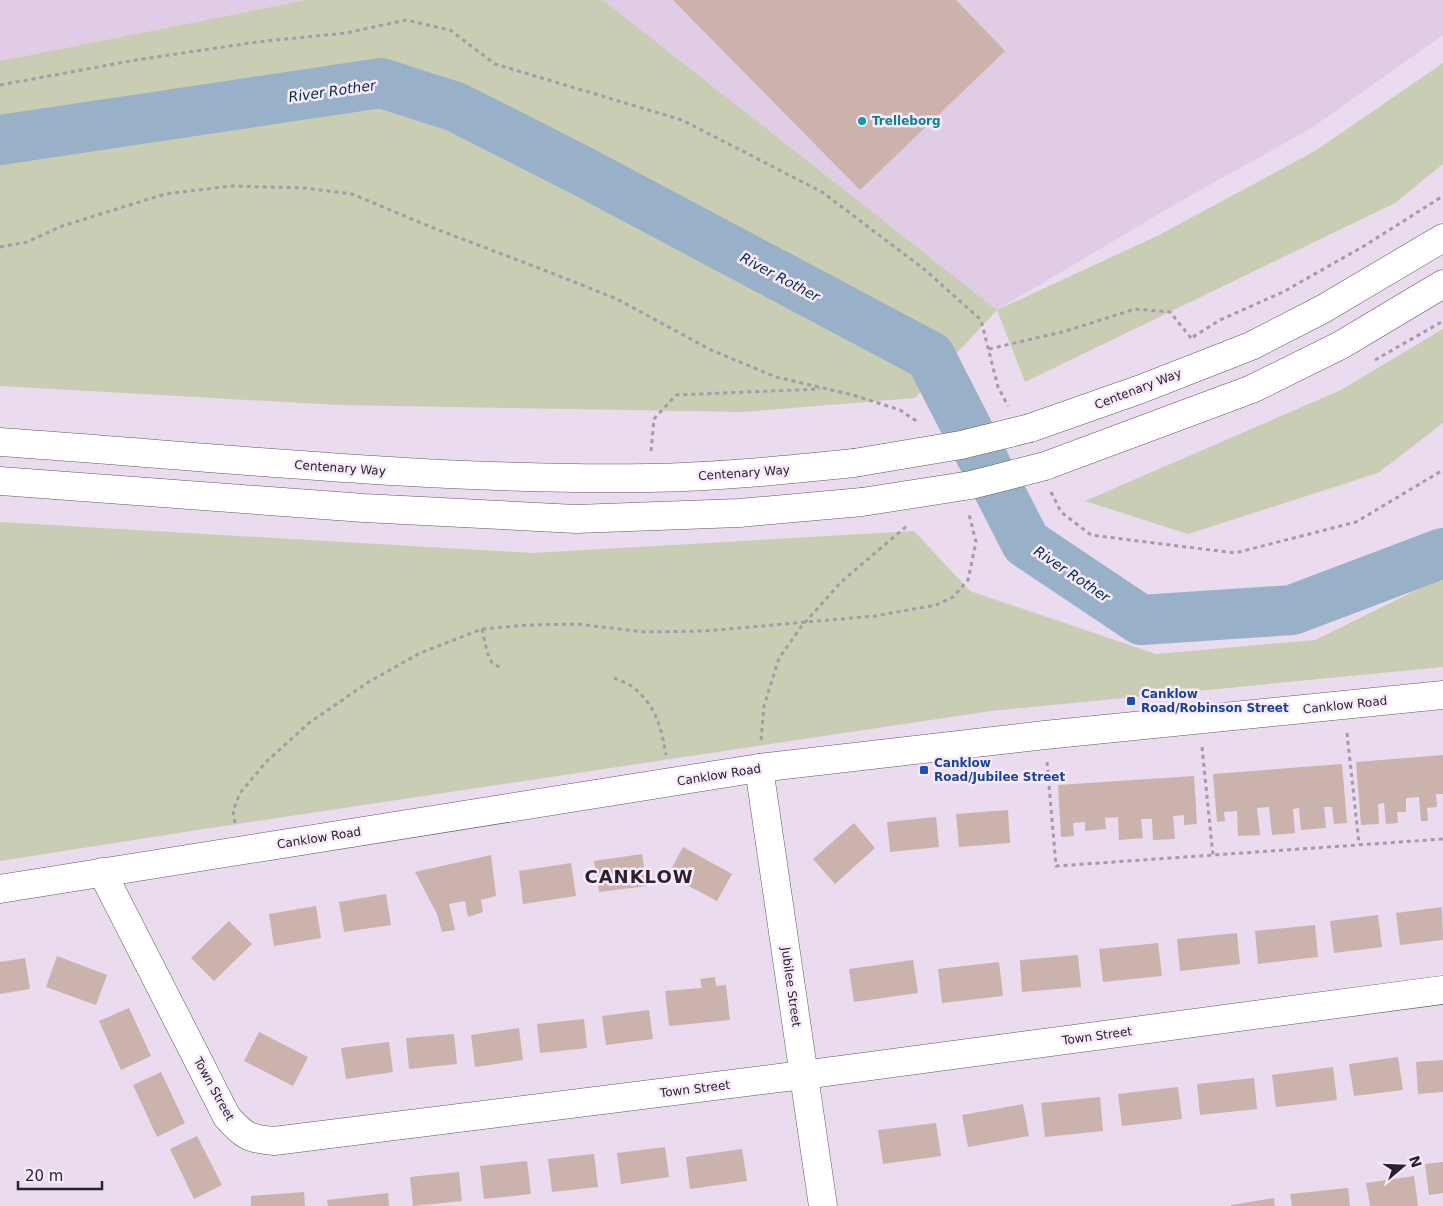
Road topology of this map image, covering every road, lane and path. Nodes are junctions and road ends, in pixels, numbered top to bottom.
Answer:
1 (0, 85) edge
2 (1443, 196) edge
3 (1443, 238) edge
4 (1443, 284) edge
5 (1191, 338) junction
6 (1184, 343) dead end
7 (989, 349) junction
8 (826, 389) dead end
9 (1021, 420) junction
10 (0, 442) edge
11 (641, 451) dead end
12 (651, 451) junction
13 (659, 451) dead end
14 (1443, 470) edge
15 (1046, 477) junction
16 (0, 481) edge
17 (913, 522) dead end
18 (482, 629) dead end
19 (503, 669) dead end
20 (614, 678) dead end
21 (1443, 695) edge
22 (1344, 705) junction
23 (1199, 720) junction
24 (1045, 735) junction
25 (759, 768) junction
26 (670, 782) junction
27 (1443, 839) edge
28 (1359, 844) junction
29 (1212, 856) junction
30 (102, 872) junction
31 (0, 889) edge
32 (1443, 990) edge
33 (803, 1075) junction
34 (823, 1206) edge

1 - 7 path
2 - 5 path
3 - 9 street, Centenary Way
4 - 15 street
5 - 6 path
5 - 7 path
7 - 9 path
8 - 12 path
9 - 10 street, Centenary Way, bridge
11 - 12 path
12 - 13 path
14 - 15 path
15 - 16 street, bridge
17 - 25 path
18 - 19 path
20 - 26 path
21 - 22 street, Canklow Road
22 - 23 street, Canklow Road
22 - 28 path
23 - 24 street, Canklow Road
23 - 29 path
24 - 25 street, Canklow Road
24 - 29 path
25 - 26 street, Canklow Road
25 - 33 street, Jubilee Street
26 - 30 street, Canklow Road
27 - 28 path
28 - 29 path
30 - 31 street, Canklow Road
30 - 33 street, Town Street
32 - 33 street, Town Street
33 - 34 street, Jubilee Street

